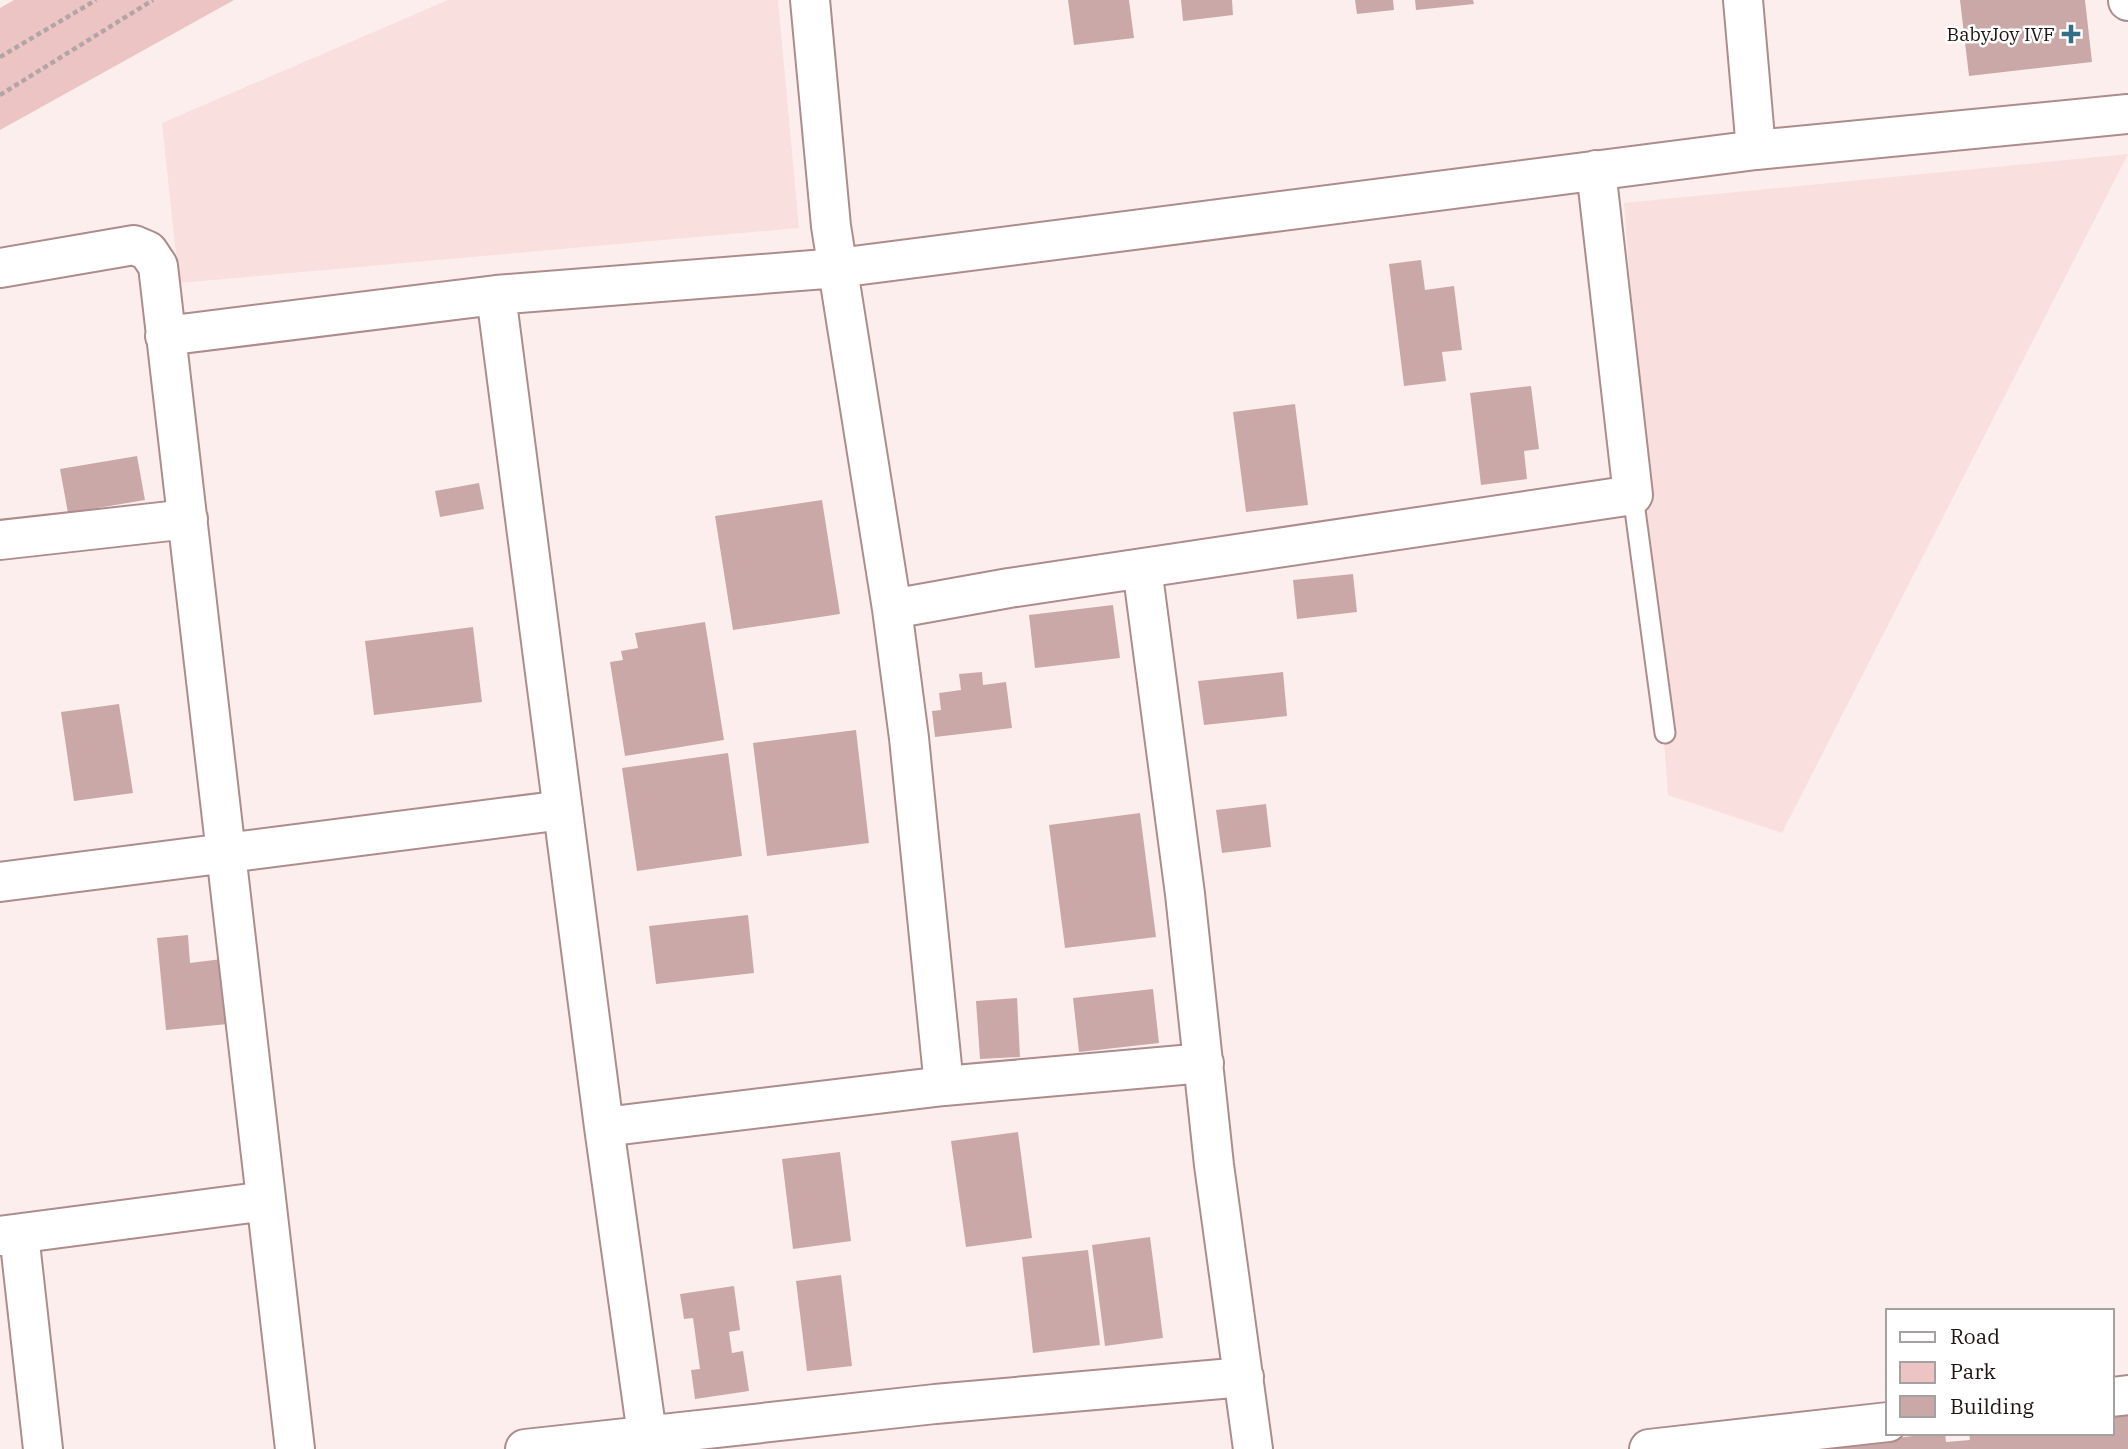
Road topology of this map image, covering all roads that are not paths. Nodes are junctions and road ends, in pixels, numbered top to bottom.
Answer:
1 (810, 0) edge
2 (1743, 0) edge
3 (2128, 114) edge
4 (1756, 150) junction
5 (1595, 170) junction
6 (0, 268) edge
7 (838, 268) junction
8 (496, 295) junction
9 (164, 336) junction
10 (1633, 495) junction
11 (188, 519) junction
12 (0, 540) edge
13 (1142, 569) junction
14 (892, 609) junction
15 (1665, 733) dead end
16 (563, 810) junction
17 (226, 853) junction
18 (0, 882) edge
19 (1204, 1063) junction
20 (944, 1086) junction
21 (604, 1128) junction
22 (266, 1201) junction
23 (9, 1235) edge
24 (1244, 1377) junction
25 (1886, 1422) edge
26 (648, 1443) edge
27 (43, 1449) edge
28 (295, 1449) edge
29 (525, 1449) edge
30 (1253, 1449) edge
31 (1649, 1449) edge

1 - 7 street
2 - 4 street
3 - 4 street
4 - 5 street
5 - 7 street
5 - 10 street
6 - 9 street
7 - 8 street
7 - 14 street
8 - 9 street
8 - 16 street
9 - 11 street
10 - 13 street
10 - 15 lane
11 - 12 street
11 - 17 street
13 - 14 street
13 - 19 street
14 - 20 street
16 - 17 street
16 - 21 street
17 - 18 street
17 - 22 street
19 - 20 street
19 - 24 street
20 - 21 street
21 - 26 street
22 - 23 street
22 - 28 street
23 - 27 street
24 - 26 street
24 - 30 street
25 - 31 street
26 - 29 street

